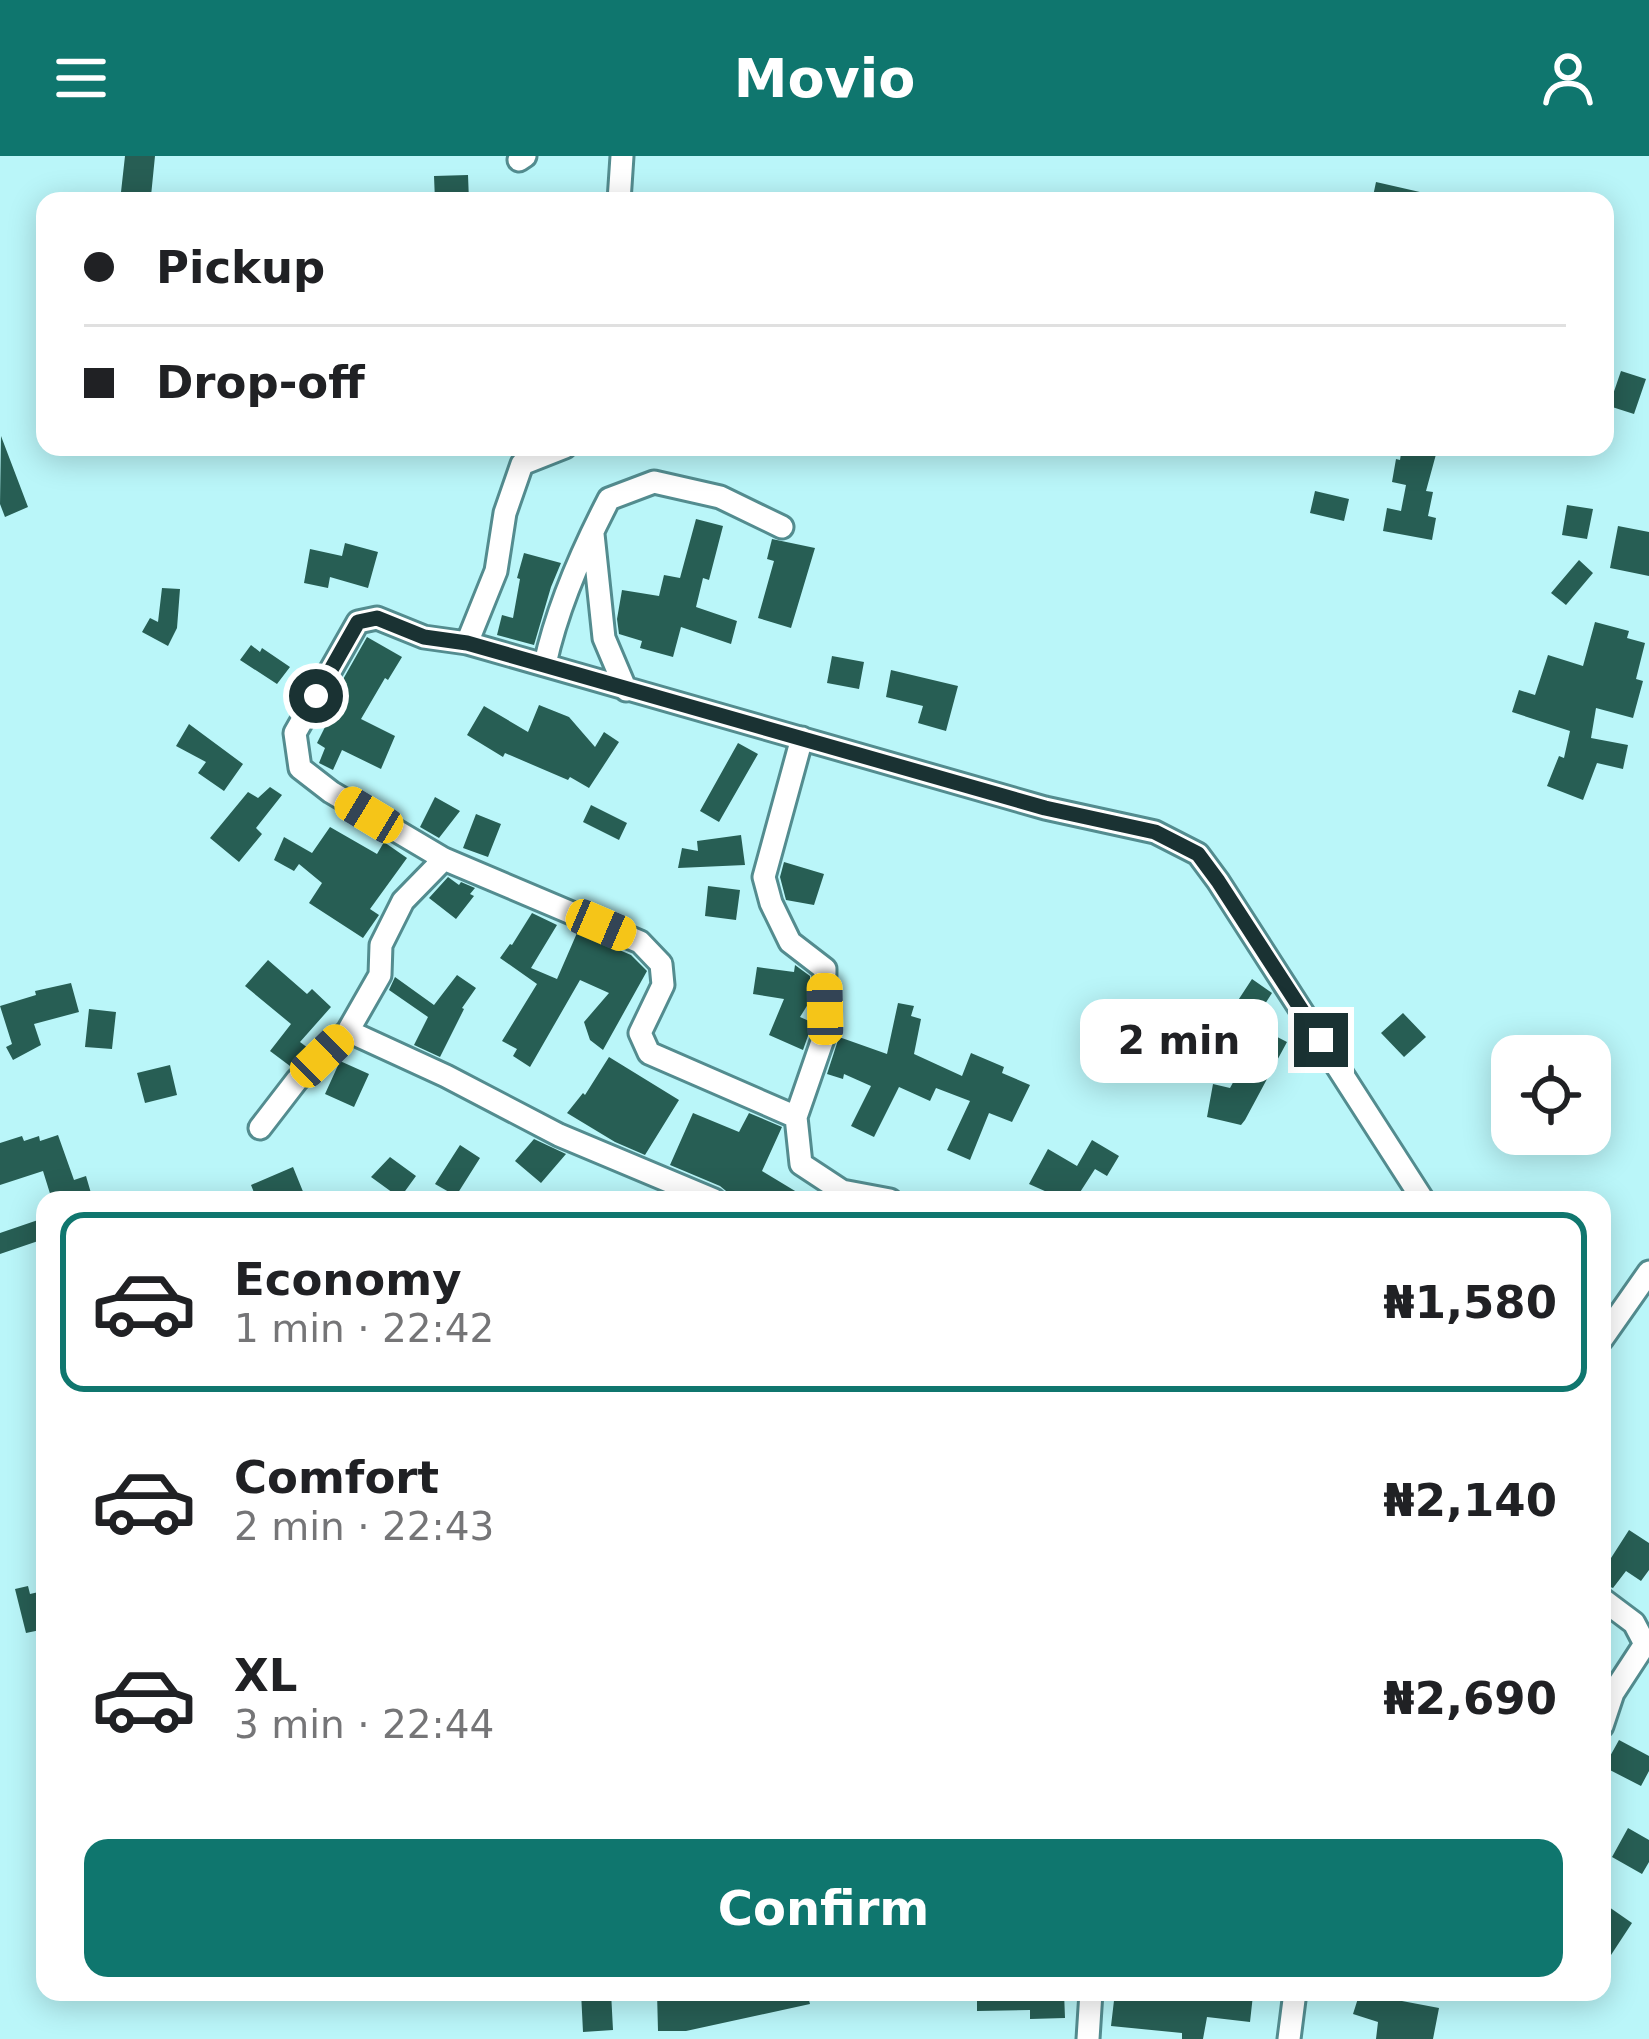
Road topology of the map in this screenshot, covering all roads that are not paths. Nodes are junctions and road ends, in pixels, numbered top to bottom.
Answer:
1 (622, 156) edge
2 (620, 192) edge
3 (542, 456) edge
4 (782, 526) dead end
5 (592, 531) junction
6 (467, 643) junction
7 (544, 664) junction
8 (626, 690) junction
9 (802, 738) junction
10 (444, 859) junction
11 (348, 1031) junction
12 (796, 1117) junction
13 (260, 1129) dead end
14 (693, 1191) edge
15 (842, 1191) edge
16 (1417, 1191) edge
17 (1649, 1272) edge
18 (1611, 1326) edge
19 (1611, 1606) edge
20 (1611, 1699) edge
21 (1090, 2001) edge
22 (1294, 2001) edge
23 (1088, 2039) edge
24 (1289, 2039) edge

1 - 2 street
3 - 6 street
4 - 5 street
5 - 7 street
5 - 8 street
6 - 7 street
6 - 10 street
7 - 8 street
8 - 9 street
9 - 12 street
9 - 16 street
10 - 11 street
10 - 12 street
11 - 13 street
11 - 14 street
12 - 15 street
17 - 18 street
19 - 20 street
21 - 23 street
22 - 24 street

